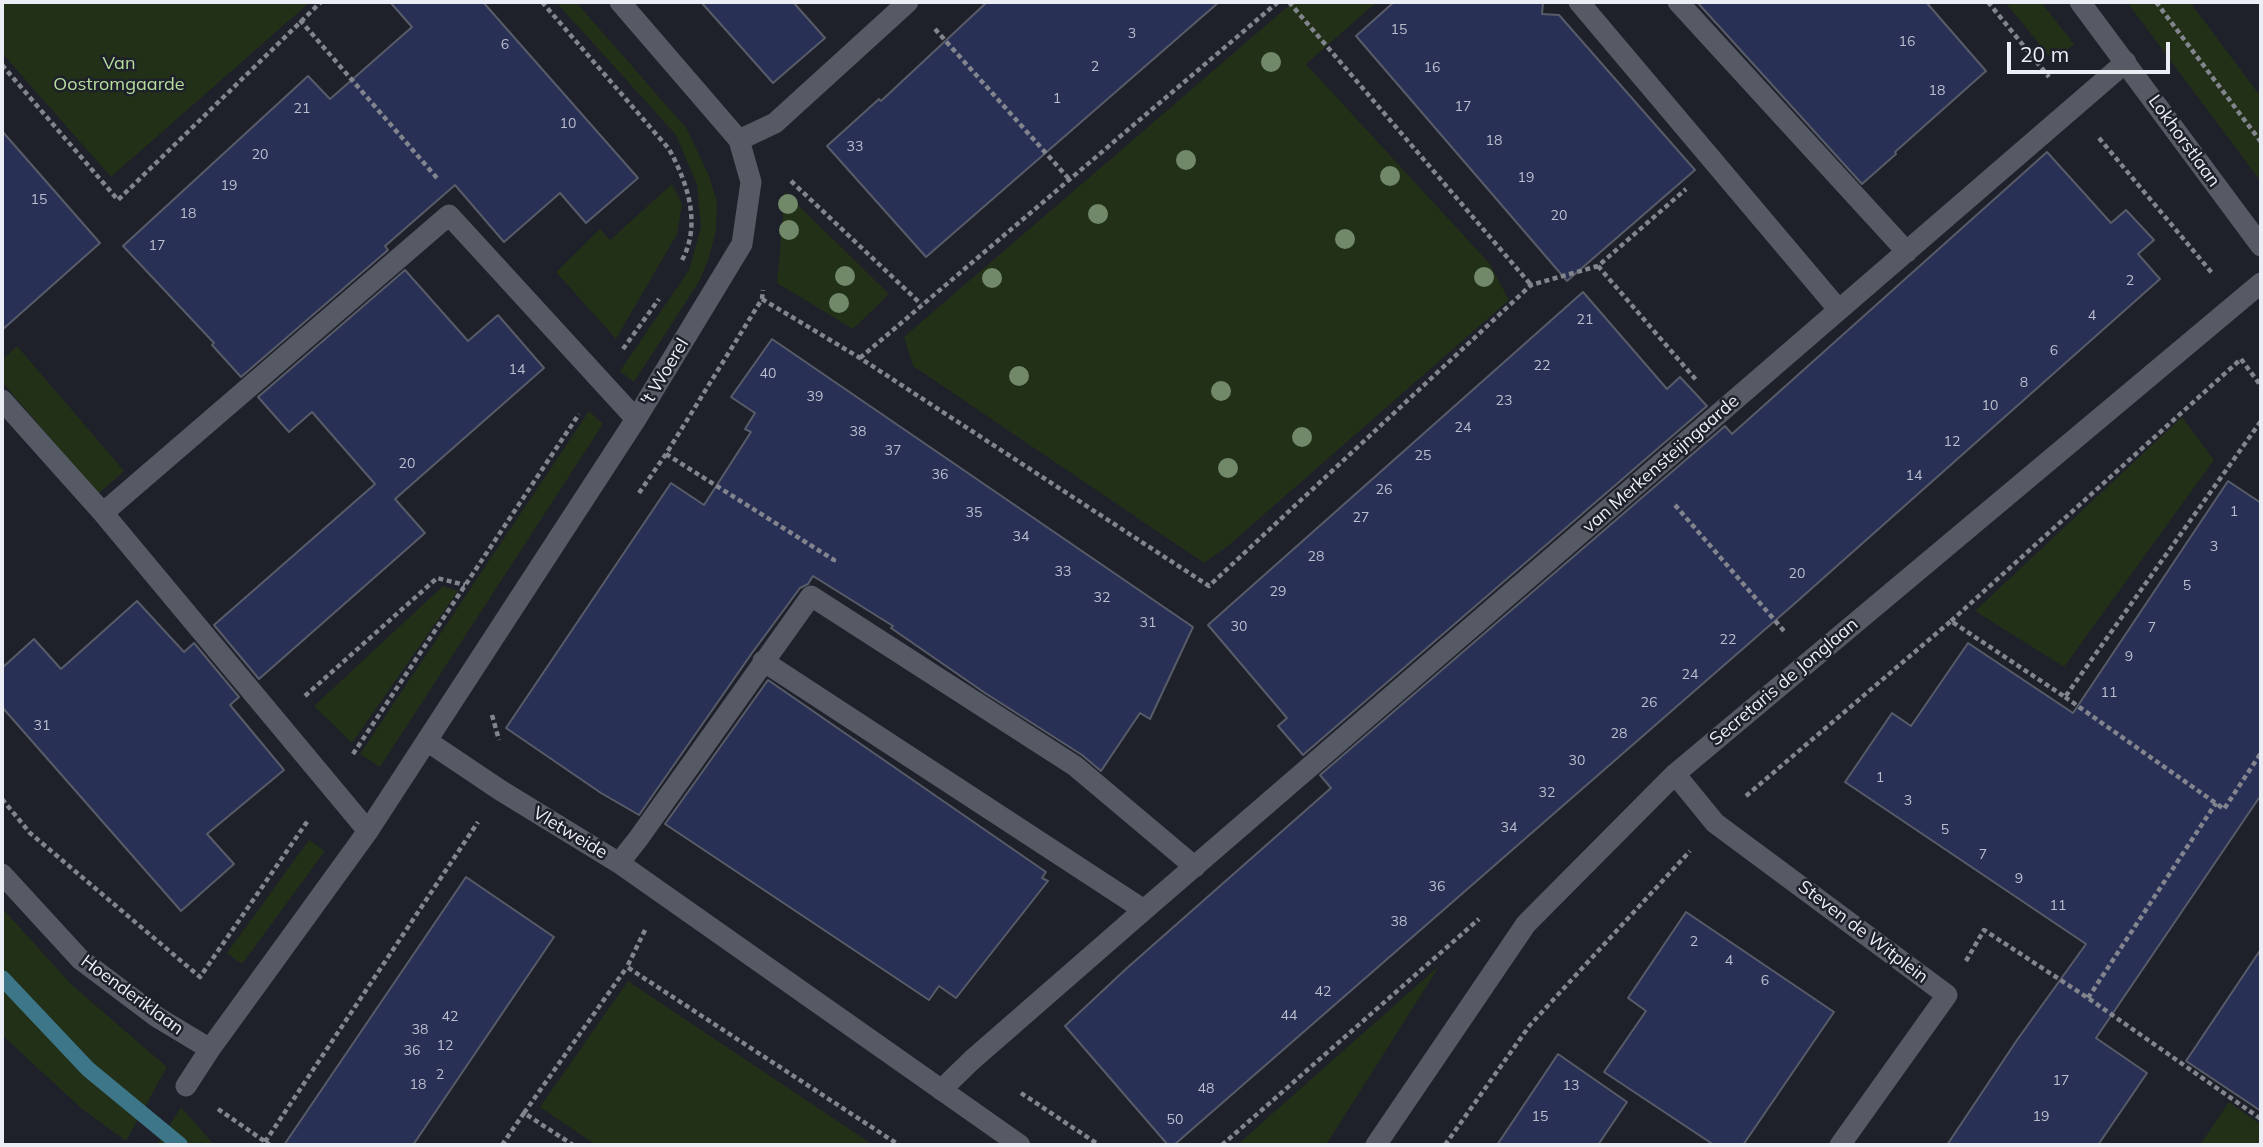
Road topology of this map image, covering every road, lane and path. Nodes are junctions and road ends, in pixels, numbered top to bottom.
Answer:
1 (321, 2) edge
2 (542, 2) edge
3 (620, 2) edge
4 (908, 2) edge
5 (1278, 2) edge
6 (1289, 2) edge
7 (1579, 2) edge
8 (1678, 2) edge
9 (2080, 2) edge
10 (2156, 2) edge
11 (300, 20) junction
12 (930, 23) dead end
13 (2126, 62) junction
14 (2, 65) edge
15 (739, 140) junction
16 (2261, 142) edge
17 (1716, 162) junction
18 (787, 177) dead end
19 (1069, 179) junction
20 (449, 215) junction
21 (2261, 246) edge
22 (1907, 252) junction
23 (1598, 266) junction
24 (676, 271) dead end
25 (2261, 283) edge
26 (1531, 285) junction
27 (764, 286) dead end
28 (665, 290) dead end
29 (762, 299) junction
30 (921, 304) junction
31 (1839, 310) junction
32 (860, 358) junction
33 (2241, 359) dead end
34 (602, 379) junction
35 (2, 400) edge
36 (1722, 411) junction
37 (636, 419) junction
38 (2261, 422) edge
39 (666, 454) junction
40 (1649, 475) junction
41 (634, 500) dead end
42 (103, 513) junction
43 (465, 585) junction
44 (811, 596) junction
45 (1951, 621) junction
46 (1784, 631) dead end
47 (763, 661) junction
48 (2065, 696) junction
49 (304, 697) dead end
50 (492, 707) dead end
51 (427, 741) junction
52 (342, 747) dead end
53 (505, 749) dead end
54 (2261, 753) edge
55 (1675, 774) junction
56 (331, 787) junction
57 (2, 799) edge
58 (2216, 803) junction
59 (482, 817) dead end
60 (1715, 823) junction
61 (368, 831) junction
62 (619, 863) junction
63 (1195, 867) junction
64 (2, 874) edge
65 (1144, 910) junction
66 (635, 923) dead end
67 (627, 967) junction
68 (1947, 995) junction
69 (2088, 998) junction
70 (210, 1049) junction
71 (972, 1060) junction
72 (186, 1086) joint
73 (941, 1090) junction
74 (524, 1113) junction
75 (2261, 1119) edge
76 (267, 1143) edge
77 (502, 1145) edge
78 (573, 1145) edge
79 (899, 1145) edge
80 (1020, 1145) edge
81 (1099, 1145) edge
82 (1376, 1145) edge
83 (1445, 1145) edge
84 (1840, 1145) edge

1 - 11 path
2 - 24 path
3 - 15 street, 't Woerel
4 - 15 street
5 - 19 path
6 - 26 path
7 - 17 street
8 - 22 street
9 - 13 street, Lokhorstlaan
10 - 16 path
11 - 14 path
11 - 20 path
12 - 19 path
13 - 21 street, Lokhorstlaan
13 - 22 street, van Merkensteijngaarde
15 - 37 street, 't Woerel
17 - 23 path
17 - 31 street
18 - 30 path
19 - 30 path
20 - 34 street
20 - 42 street
22 - 31 street, van Merkensteijngaarde
23 - 26 path
23 - 36 path
25 - 55 street, Secretaris de Jonglaan
26 - 32 path
27 - 29 path
28 - 34 path
29 - 32 path
29 - 39 path
30 - 32 path
31 - 36 street, van Merkensteijngaarde
33 - 45 path
34 - 37 street
34 - 43 path
35 - 42 street
36 - 40 street, van Merkensteijngaarde
37 - 51 street, 't Woerel
38 - 48 path
39 - 41 path
39 - 44 path
40 - 46 path
40 - 63 street, van Merkensteijngaarde
42 - 56 street
43 - 49 path
43 - 52 path
44 - 47 street
44 - 63 street
45 - 48 path
45 - 60 path
47 - 62 street
47 - 65 street
48 - 58 path
50 - 53 path
51 - 61 street
51 - 62 street, Vletweide
54 - 58 path
55 - 60 street, Steven de Witplein
55 - 82 street, Secretaris de Jonglaan
56 - 57 path
56 - 61 street
58 - 69 path
59 - 76 path
60 - 68 street, Steven de Witplein
60 - 83 path
61 - 70 street
62 - 73 street, Vletweide
63 - 65 street, van Merkensteijngaarde
64 - 70 street, Hoenderiklaan
65 - 71 street, van Merkensteijngaarde
66 - 67 path
67 - 74 path
67 - 79 path
68 - 69 path
68 - 84 street, Steven de Witplein
69 - 75 path
70 - 72 street
71 - 73 street, van Merkensteijngaarde
71 - 81 path
72 - 76 path
73 - 80 street, Vletweide
74 - 77 path
74 - 78 path

